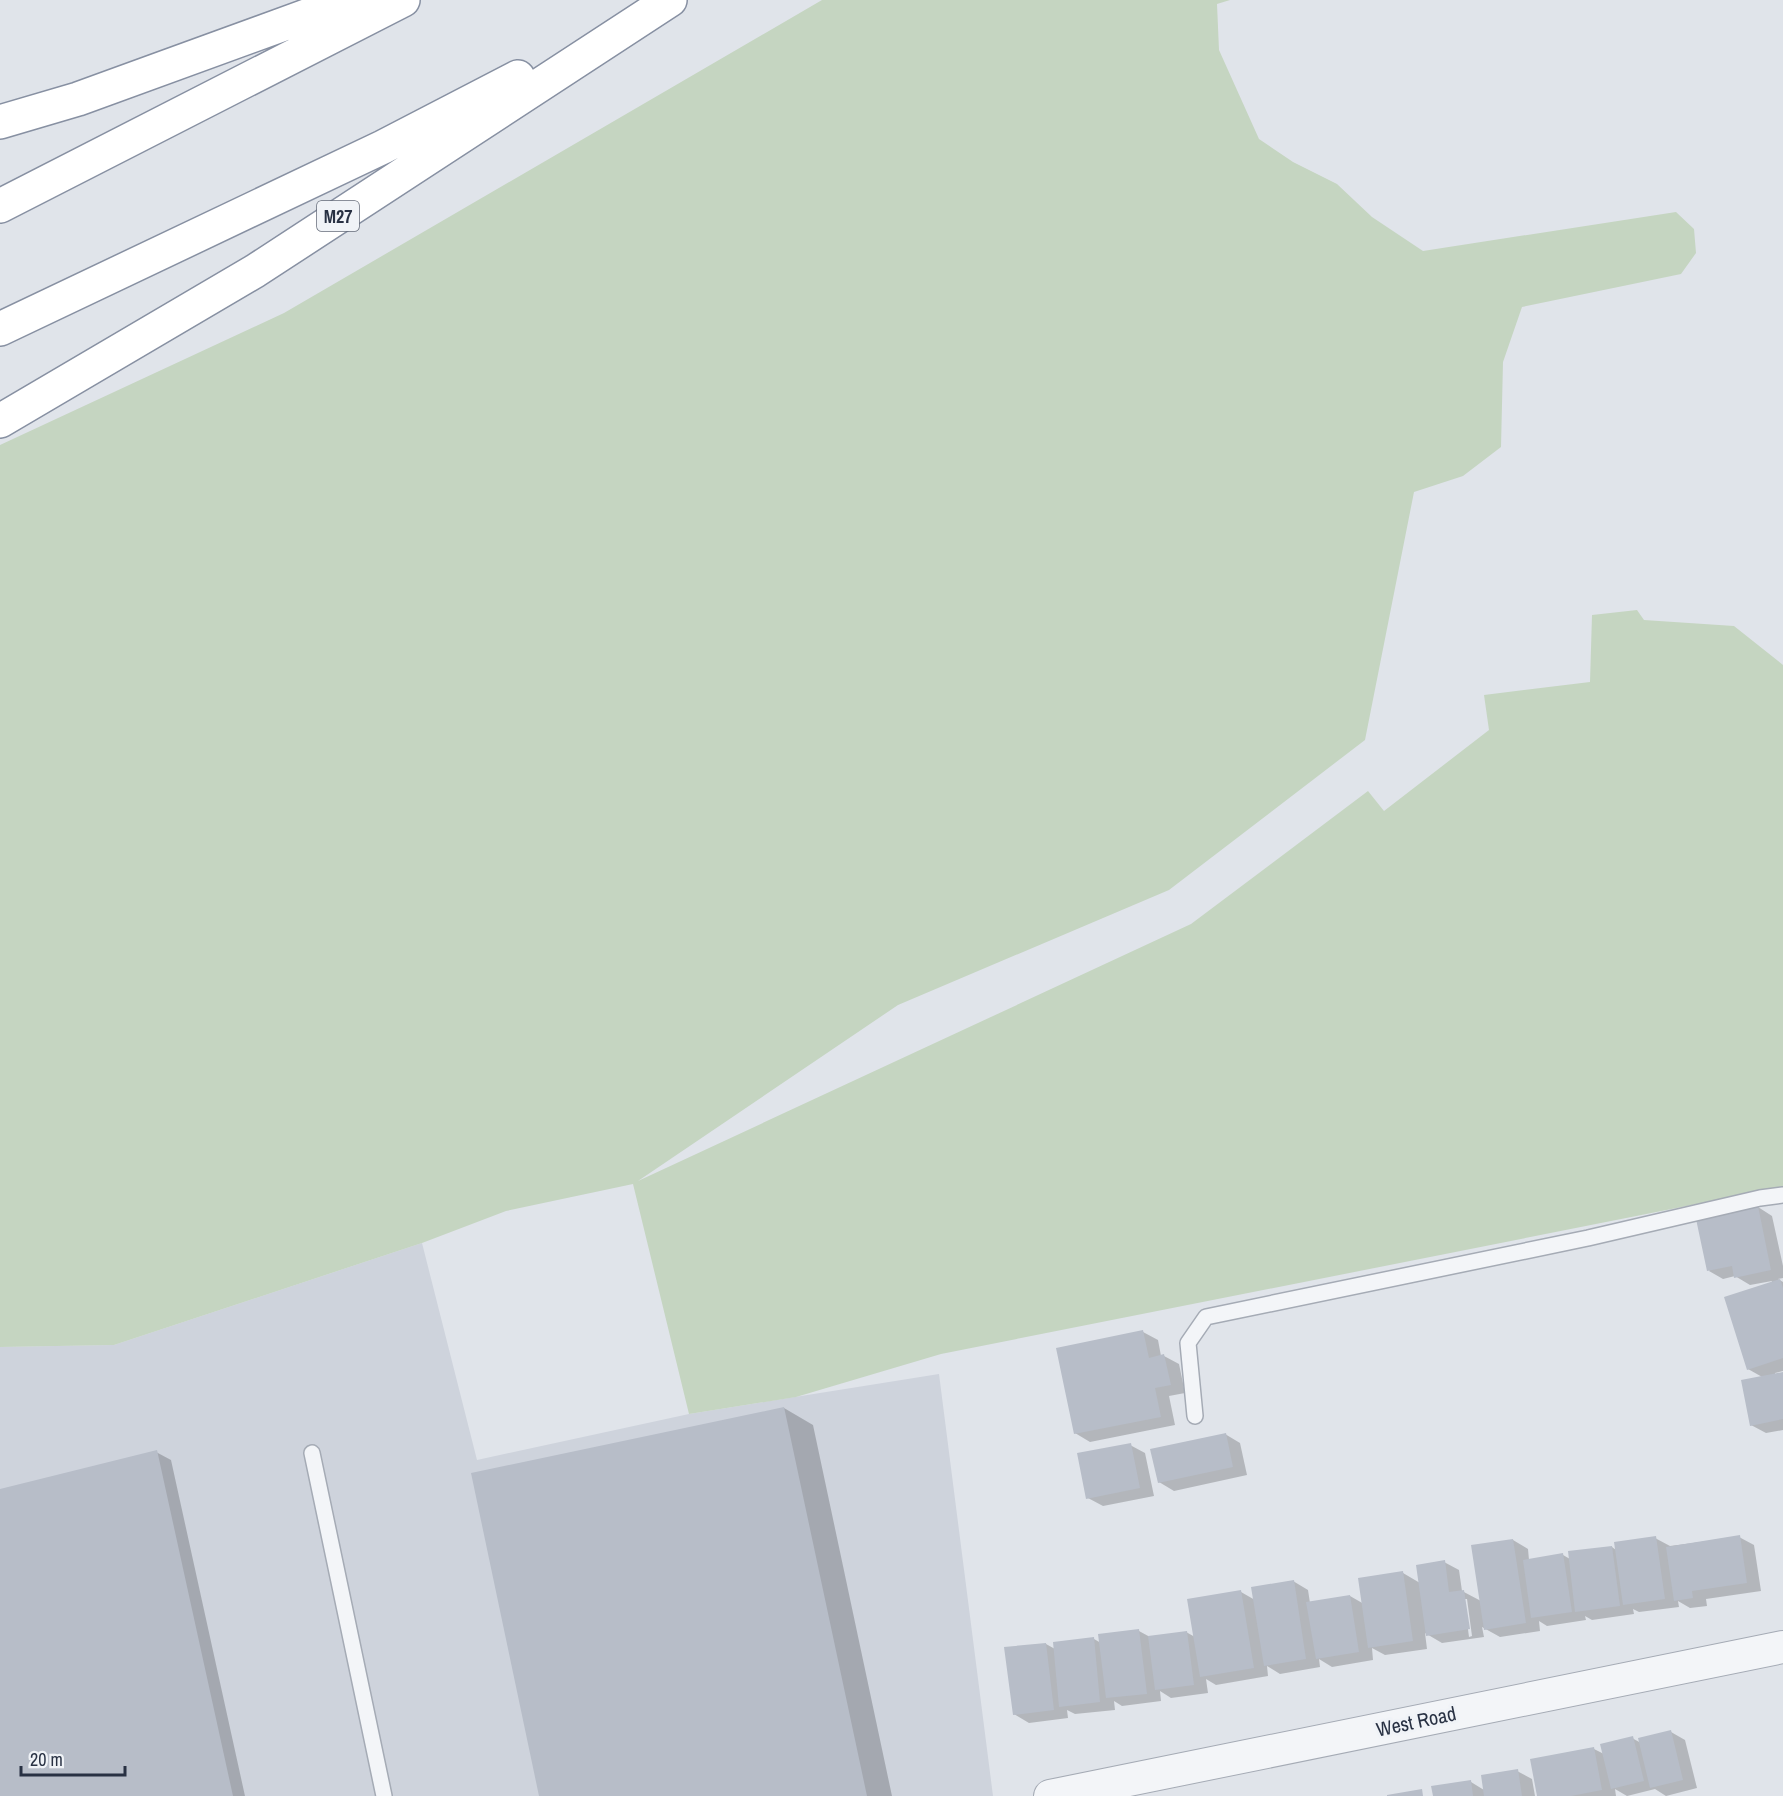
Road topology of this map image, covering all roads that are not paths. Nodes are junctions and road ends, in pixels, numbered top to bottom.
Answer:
1 (350, 0) edge
2 (403, 0) edge
3 (668, 0) edge
4 (0, 122) edge
5 (0, 206) edge
6 (0, 329) edge
7 (0, 421) edge
8 (1783, 1195) edge
9 (1195, 1416) dead end
10 (312, 1453) dead end
11 (1783, 1647) edge
12 (384, 1796) edge
13 (1050, 1796) edge

1 - 4 highway
2 - 5 highway
3 - 6 highway, M27
3 - 7 highway, M27
8 - 9 lane
10 - 12 lane
11 - 13 street, West Road

